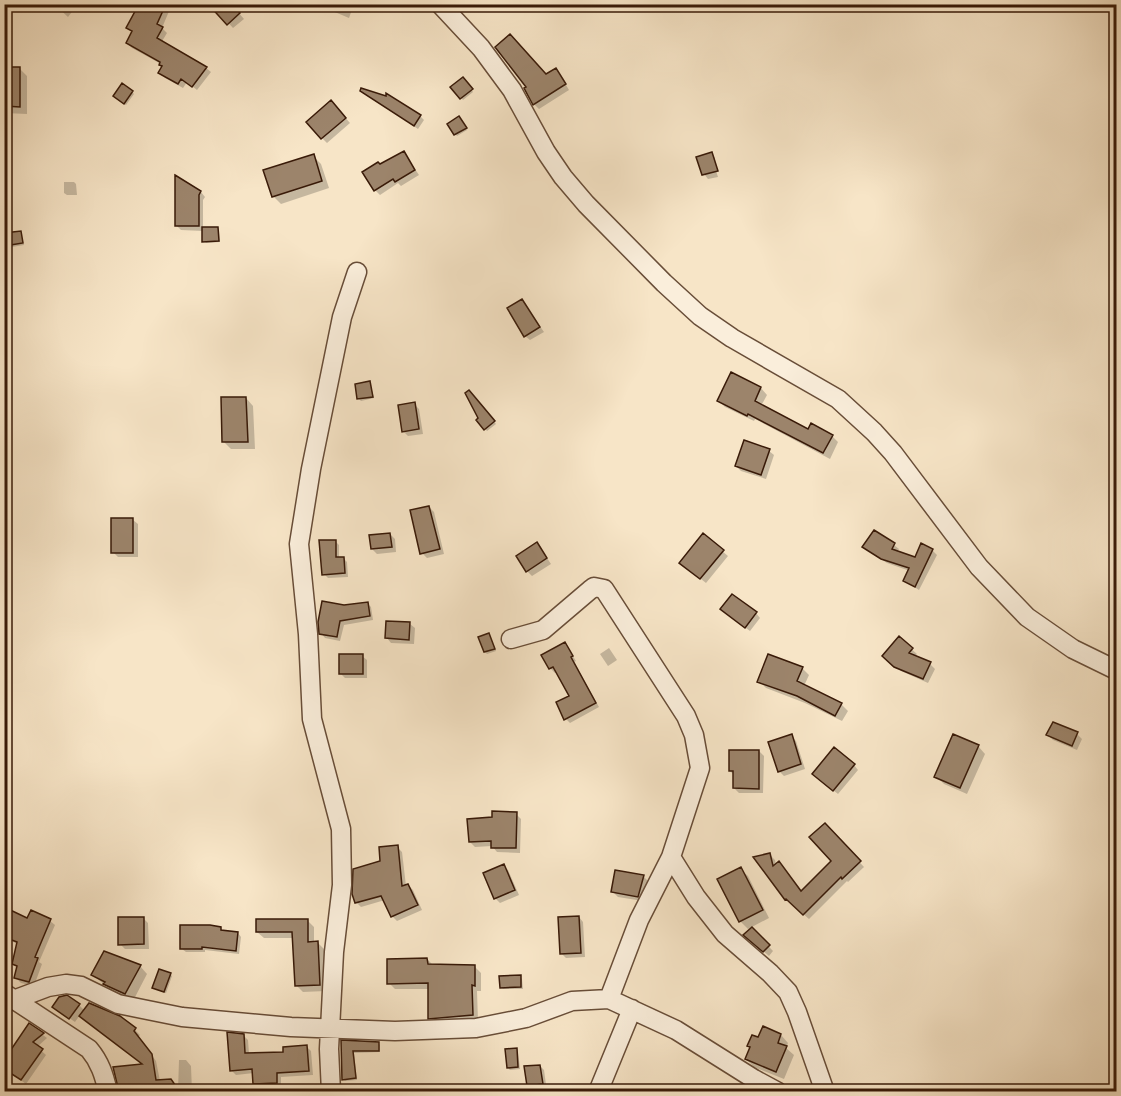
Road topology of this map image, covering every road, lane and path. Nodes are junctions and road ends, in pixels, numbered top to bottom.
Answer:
1 (440, 4) edge
2 (357, 272) dead end
3 (512, 639) dead end
4 (1116, 670) edge
5 (671, 857) junction
6 (10, 996) edge
7 (609, 999) junction
8 (632, 1009) junction
9 (330, 1028) junction
10 (108, 1092) edge
11 (331, 1092) edge
12 (598, 1092) edge
13 (778, 1092) edge
14 (825, 1092) edge

1 - 4 street
2 - 9 street
3 - 5 street
5 - 7 street
5 - 14 street
6 - 9 street
6 - 10 street
7 - 8 street
7 - 9 street
8 - 12 street
8 - 13 street
9 - 11 street

